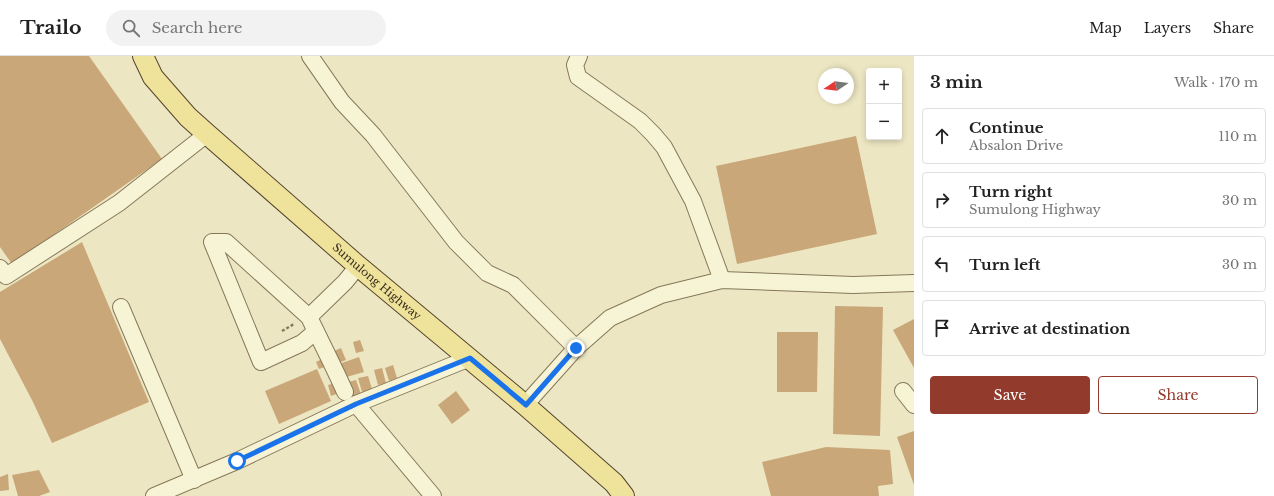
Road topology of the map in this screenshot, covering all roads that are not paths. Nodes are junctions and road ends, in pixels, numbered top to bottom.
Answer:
1 (143, 56) edge
2 (310, 56) edge
3 (579, 56) edge
4 (207, 134) junction
5 (358, 266) junction
6 (0, 268) edge
7 (722, 280) junction
8 (914, 283) edge
9 (121, 307) dead end
10 (312, 324) junction
11 (576, 348) junction
12 (470, 358) junction
13 (903, 391) dead end
14 (345, 392) dead end
15 (356, 404) junction
16 (526, 405) junction
17 (914, 405) edge
18 (188, 487) edge
19 (154, 496) edge
20 (433, 496) edge
21 (624, 496) edge

1 - 4 main road, Sumulong Highway
2 - 11 street
3 - 7 street
4 - 5 main road, Sumulong Highway
4 - 6 street
5 - 10 street
5 - 12 main road, Sumulong Highway
7 - 8 street
7 - 11 street
9 - 18 street
10 - 10 street
10 - 14 street
11 - 16 street
12 - 15 street
12 - 16 main road, Sumulong Highway
13 - 17 street
15 - 18 street
15 - 20 street
16 - 21 main road, Sumulong Highway
18 - 19 street

